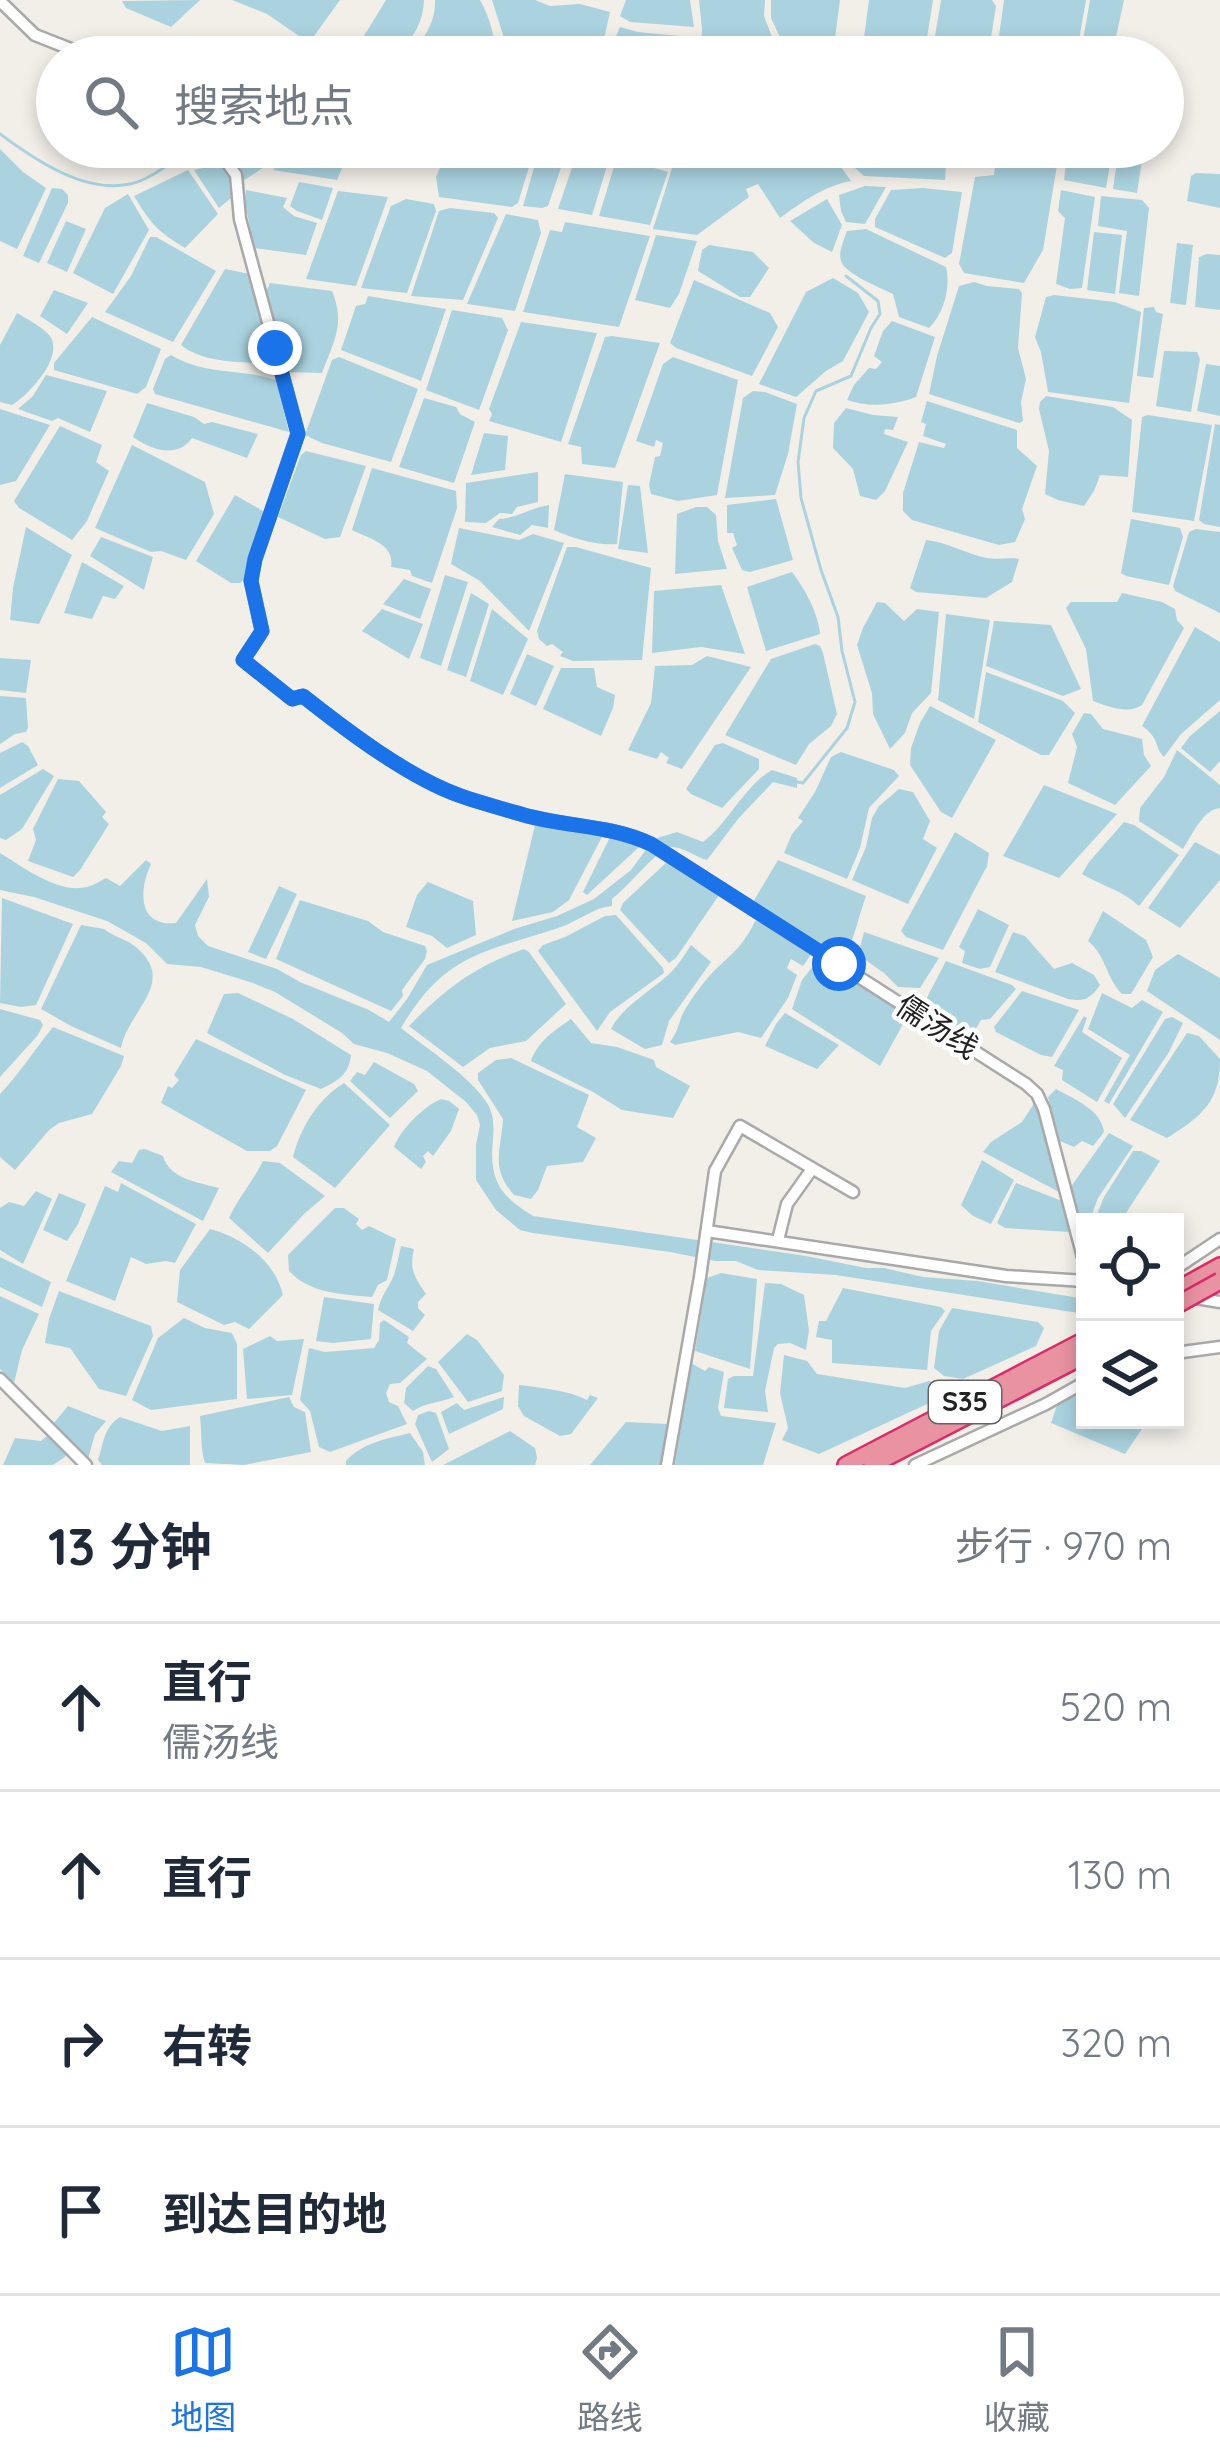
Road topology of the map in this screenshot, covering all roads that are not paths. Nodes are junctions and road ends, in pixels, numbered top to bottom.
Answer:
1 (0, 1) edge
2 (38, 36) edge
3 (231, 168) edge
4 (812, 1169) junction
5 (853, 1192) dead end
6 (1076, 1231) edge
7 (707, 1232) junction
8 (1220, 1239) edge
9 (778, 1240) junction
10 (1184, 1264) edge
11 (1220, 1266) edge
12 (1076, 1280) edge
13 (1220, 1281) edge
14 (1184, 1287) edge
15 (1184, 1295) edge
16 (1184, 1301) edge
17 (1220, 1302) edge
18 (1076, 1345) edge
19 (1220, 1347) edge
20 (1184, 1352) edge
21 (1076, 1359) edge
22 (0, 1379) edge
23 (1076, 1387) edge
24 (86, 1465) edge
25 (667, 1465) edge
26 (846, 1465) edge
27 (872, 1465) edge
28 (915, 1465) edge

1 - 2 street
3 - 6 street, 儒汤线
4 - 5 street
4 - 7 street
4 - 9 street
7 - 9 street
7 - 25 street
8 - 10 street
9 - 12 street
11 - 14 highway
13 - 16 highway, bridge
15 - 17 street
18 - 26 highway, S35
19 - 20 street
21 - 27 highway, S35
22 - 24 street
23 - 28 street

